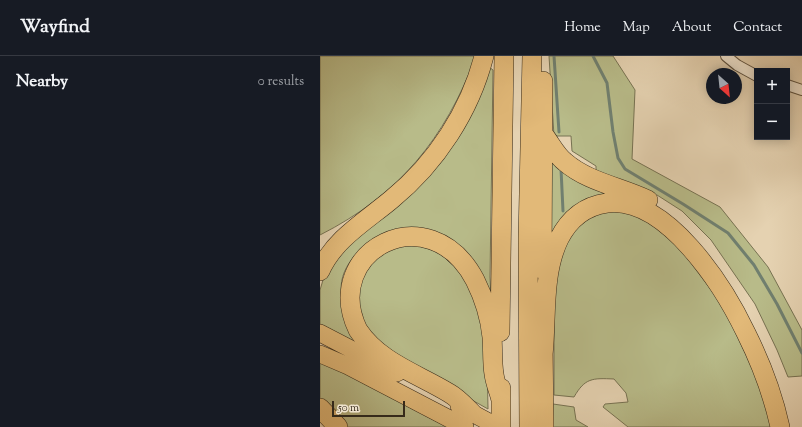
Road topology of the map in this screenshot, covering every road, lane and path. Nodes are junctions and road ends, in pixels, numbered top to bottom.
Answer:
1 (484, 56) edge
2 (504, 56) edge
3 (532, 56) edge
4 (542, 56) edge
5 (726, 56) edge
6 (754, 74) edge
7 (790, 86) edge
8 (802, 90) edge
9 (544, 135) junction
10 (376, 212) junction
11 (320, 242) edge
12 (320, 271) edge
13 (320, 333) edge
14 (320, 348) edge
15 (320, 354) edge
16 (543, 355) junction
17 (348, 366) junction
18 (501, 400) junction
19 (320, 408) edge
20 (468, 420) edge
21 (338, 427) edge
22 (498, 427) edge
23 (501, 427) edge
24 (529, 427) edge
25 (544, 427) edge
26 (780, 427) edge
27 (794, 427) edge

1 - 10 highway
2 - 18 highway
3 - 24 highway
4 - 9 highway
5 - 6 street
7 - 8 street
9 - 16 highway
9 - 27 highway
10 - 11 highway
10 - 12 highway
13 - 20 highway
14 - 17 highway
15 - 17 highway
16 - 25 highway
16 - 26 highway
17 - 20 highway
18 - 20 highway
18 - 23 highway
19 - 21 highway
20 - 22 highway

